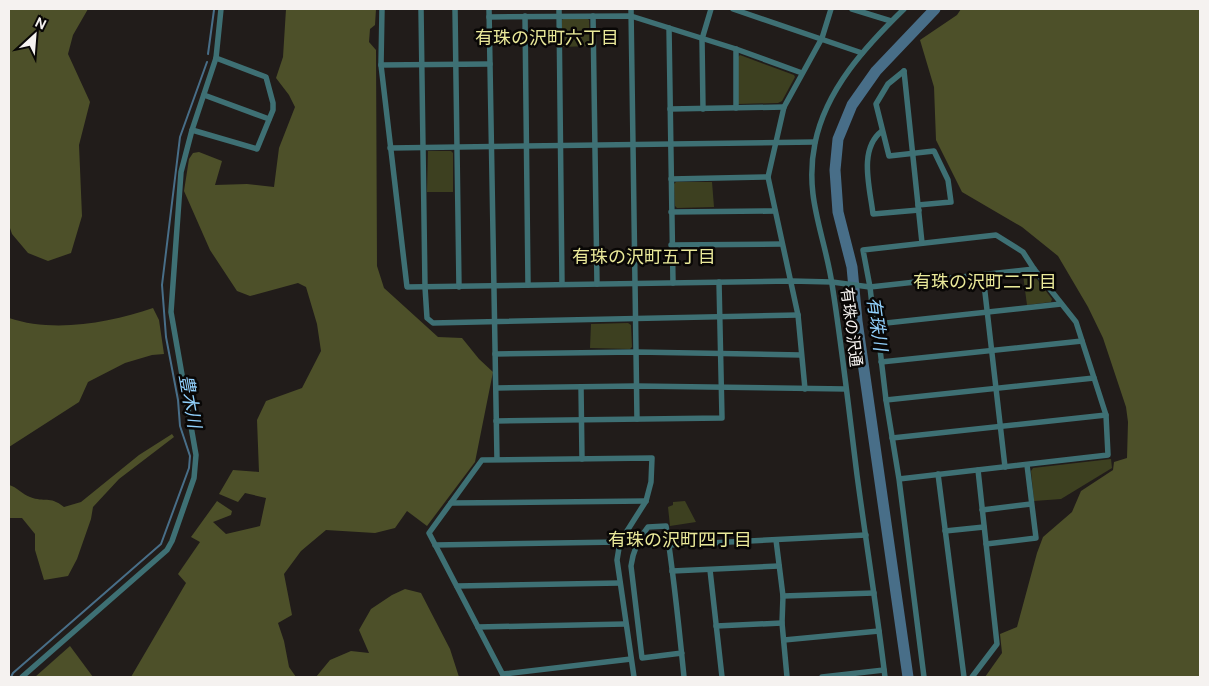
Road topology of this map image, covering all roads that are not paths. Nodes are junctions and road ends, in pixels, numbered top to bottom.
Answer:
1 (221, 9) edge
2 (382, 9) edge
3 (421, 9) edge
4 (455, 9) edge
5 (489, 9) edge
6 (559, 9) edge
7 (711, 9) edge
8 (733, 9) edge
9 (832, 9) edge
10 (852, 9) edge
11 (904, 9) edge
12 (631, 12) edge
13 (525, 16) junction
14 (559, 16) junction
15 (593, 16) junction
16 (489, 17) junction
17 (891, 21) junction
18 (669, 28) junction
19 (702, 38) junction
20 (822, 38) junction
21 (736, 49) junction
22 (862, 53) junction
23 (216, 58) junction
24 (456, 64) junction
25 (490, 64) junction
26 (422, 65) junction
27 (381, 66) junction
28 (802, 73) junction
29 (204, 95) junction
30 (784, 107) junction
31 (736, 108) junction
32 (670, 109) junction
33 (703, 109) junction
34 (269, 119) junction
35 (192, 130) junction
36 (882, 131) junction
37 (776, 142) junction
38 (815, 142) junction
39 (633, 144) junction
40 (670, 144) junction
41 (526, 146) junction
42 (561, 146) junction
43 (595, 146) junction
44 (457, 147) junction
45 (492, 147) junction
46 (390, 148) junction
47 (423, 148) junction
48 (913, 153) junction
49 (768, 177) junction
50 (671, 179) junction
51 (918, 208) junction
52 (775, 211) junction
53 (671, 212) junction
54 (922, 243) junction
55 (782, 244) junction
56 (672, 245) junction
57 (1034, 269) junction
58 (983, 275) junction
59 (791, 281) junction
60 (719, 282) junction
61 (832, 282) junction
62 (673, 283) junction
63 (562, 284) junction
64 (597, 284) junction
65 (635, 284) junction
66 (528, 285) junction
67 (494, 286) junction
68 (868, 286) junction
69 (459, 287) junction
70 (425, 288) junction
71 (1061, 304) junction
72 (987, 311) junction
73 (798, 315) junction
74 (719, 317) junction
75 (636, 318) junction
76 (494, 321) junction
77 (877, 324) junction
78 (1082, 341) junction
79 (992, 350) junction
80 (636, 352) junction
81 (720, 353) junction
82 (495, 354) junction
83 (801, 355) junction
84 (882, 362) junction
85 (1094, 378) junction
86 (636, 386) junction
87 (581, 387) junction
88 (721, 387) junction
89 (496, 388) junction
90 (996, 388) junction
91 (805, 389) junction
92 (846, 389) junction
93 (886, 400) junction
94 (1106, 415) junction
95 (637, 419) junction
96 (582, 420) junction
97 (496, 421) junction
98 (1000, 428) junction
99 (892, 438) junction
100 (582, 459) junction
101 (497, 460) junction
102 (1027, 465) junction
103 (1005, 467) junction
104 (978, 470) junction
105 (938, 474) junction
106 (898, 479) junction
107 (646, 501) junction
108 (451, 503) junction
109 (1031, 504) junction
110 (982, 510) junction
111 (984, 527) junction
112 (945, 532) junction
113 (866, 535) junction
114 (776, 540) junction
115 (620, 542) junction
116 (986, 544) junction
117 (436, 545) junction
118 (669, 545) junction
119 (779, 566) junction
120 (710, 570) junction
121 (672, 571) junction
122 (620, 583) junction
123 (457, 586) junction
124 (874, 593) junction
125 (783, 596) junction
126 (782, 623) junction
127 (625, 624) junction
128 (716, 626) junction
129 (478, 627) junction
130 (879, 631) junction
131 (784, 640) junction
132 (682, 653) junction
133 (631, 659) junction
134 (884, 670) junction
135 (504, 676) edge
136 (22, 677) edge
137 (634, 677) edge
138 (684, 677) edge
139 (722, 677) edge
140 (788, 677) edge
141 (822, 677) edge
142 (885, 677) edge
143 (924, 677) edge
144 (964, 677) edge
145 (972, 677) edge

1 - 23 street
2 - 27 street
3 - 26 street
4 - 24 street
5 - 16 street
6 - 14 street
7 - 19 street
8 - 20 street
9 - 20 street
10 - 17 street
11 - 17 street, 有珠の沢通
12 - 15 street
12 - 18 street
12 - 39 street
13 - 14 street
13 - 16 street
13 - 41 street
14 - 15 street
14 - 42 street
15 - 43 street
16 - 25 street
17 - 22 street, 有珠の沢通
18 - 19 street
18 - 32 street
19 - 21 street
19 - 33 street
20 - 22 street
20 - 28 street
21 - 28 street
21 - 31 street
22 - 38 street, 有珠の沢通
23 - 29 street
23 - 34 street
24 - 25 street
24 - 26 street
24 - 44 street
25 - 45 street
26 - 27 street
26 - 47 street
27 - 46 street
28 - 30 street
29 - 34 street
29 - 35 street
30 - 31 street
30 - 37 street
31 - 33 street
32 - 33 street
32 - 40 street
34 - 35 street
35 - 136 street
36 - 48 street
36 - 48 street
36 - 51 street
37 - 38 street
37 - 40 street
37 - 49 street
38 - 61 street, 有珠の沢通
39 - 40 street
39 - 43 street
39 - 65 street
40 - 50 street
41 - 42 street
41 - 45 street
41 - 66 street
42 - 43 street
42 - 63 street
43 - 64 street
44 - 45 street
44 - 47 street
44 - 69 street
45 - 67 street
46 - 47 street
46 - 70 street
47 - 70 street
48 - 51 street
48 - 51 street
49 - 50 street
49 - 52 street
50 - 53 street
51 - 54 street
52 - 53 street
52 - 55 street
53 - 56 street
54 - 57 street
54 - 68 street
55 - 56 street
55 - 59 street
56 - 62 street
57 - 58 street
57 - 71 street
58 - 68 street
58 - 72 street
59 - 60 street
59 - 61 street
59 - 73 street
60 - 62 street
60 - 74 street
61 - 68 street
61 - 92 street, 有珠の沢通
62 - 65 street
63 - 64 street
63 - 66 street
64 - 65 street
65 - 75 street
66 - 67 street
67 - 69 street
67 - 76 street
68 - 77 street
69 - 70 street
70 - 76 street
71 - 72 street
71 - 78 street
72 - 77 street
72 - 79 street
73 - 74 street
73 - 83 street
74 - 75 street
74 - 81 street
75 - 76 street
75 - 80 street
76 - 82 street
77 - 84 street
78 - 79 street
78 - 85 street
79 - 84 street
79 - 90 street
80 - 81 street
80 - 82 street
80 - 86 street
81 - 83 street
81 - 88 street
82 - 89 street
83 - 91 street
84 - 93 street
85 - 90 street
85 - 94 street
86 - 87 street
86 - 88 street
86 - 95 street
87 - 89 street
87 - 96 street
88 - 91 street
88 - 95 street
89 - 97 street
90 - 93 street
90 - 98 street
91 - 92 street
92 - 113 street, 有珠の沢通
93 - 99 street
94 - 98 street
94 - 102 street
95 - 96 street
96 - 97 street
96 - 100 street
97 - 101 street
98 - 99 street
98 - 103 street
99 - 106 street
100 - 101 street
100 - 107 street
101 - 108 street
102 - 103 street
102 - 109 street
103 - 104 street
104 - 105 street
104 - 110 street
105 - 106 street
105 - 112 street
106 - 143 street
107 - 108 street
107 - 115 street
108 - 117 street
109 - 110 street
109 - 116 street
110 - 111 street
111 - 112 street
111 - 116 street
112 - 144 street
113 - 114 street
113 - 124 street, 有珠の沢通
114 - 118 street
114 - 119 street
115 - 117 street
115 - 122 street
116 - 145 street
117 - 123 street
118 - 121 street
118 - 132 street
119 - 120 street
119 - 125 street
120 - 121 street
120 - 128 street
121 - 132 street
122 - 123 street
122 - 127 street
123 - 129 street
124 - 125 street
124 - 130 street, 有珠の沢通
125 - 126 street
126 - 128 street
126 - 131 street
127 - 129 street
127 - 133 street
128 - 139 street
129 - 135 street
130 - 131 street
130 - 134 street, 有珠の沢通
131 - 140 street
132 - 138 street
133 - 135 street
133 - 137 street
134 - 141 street
134 - 142 street, 有珠の沢通

